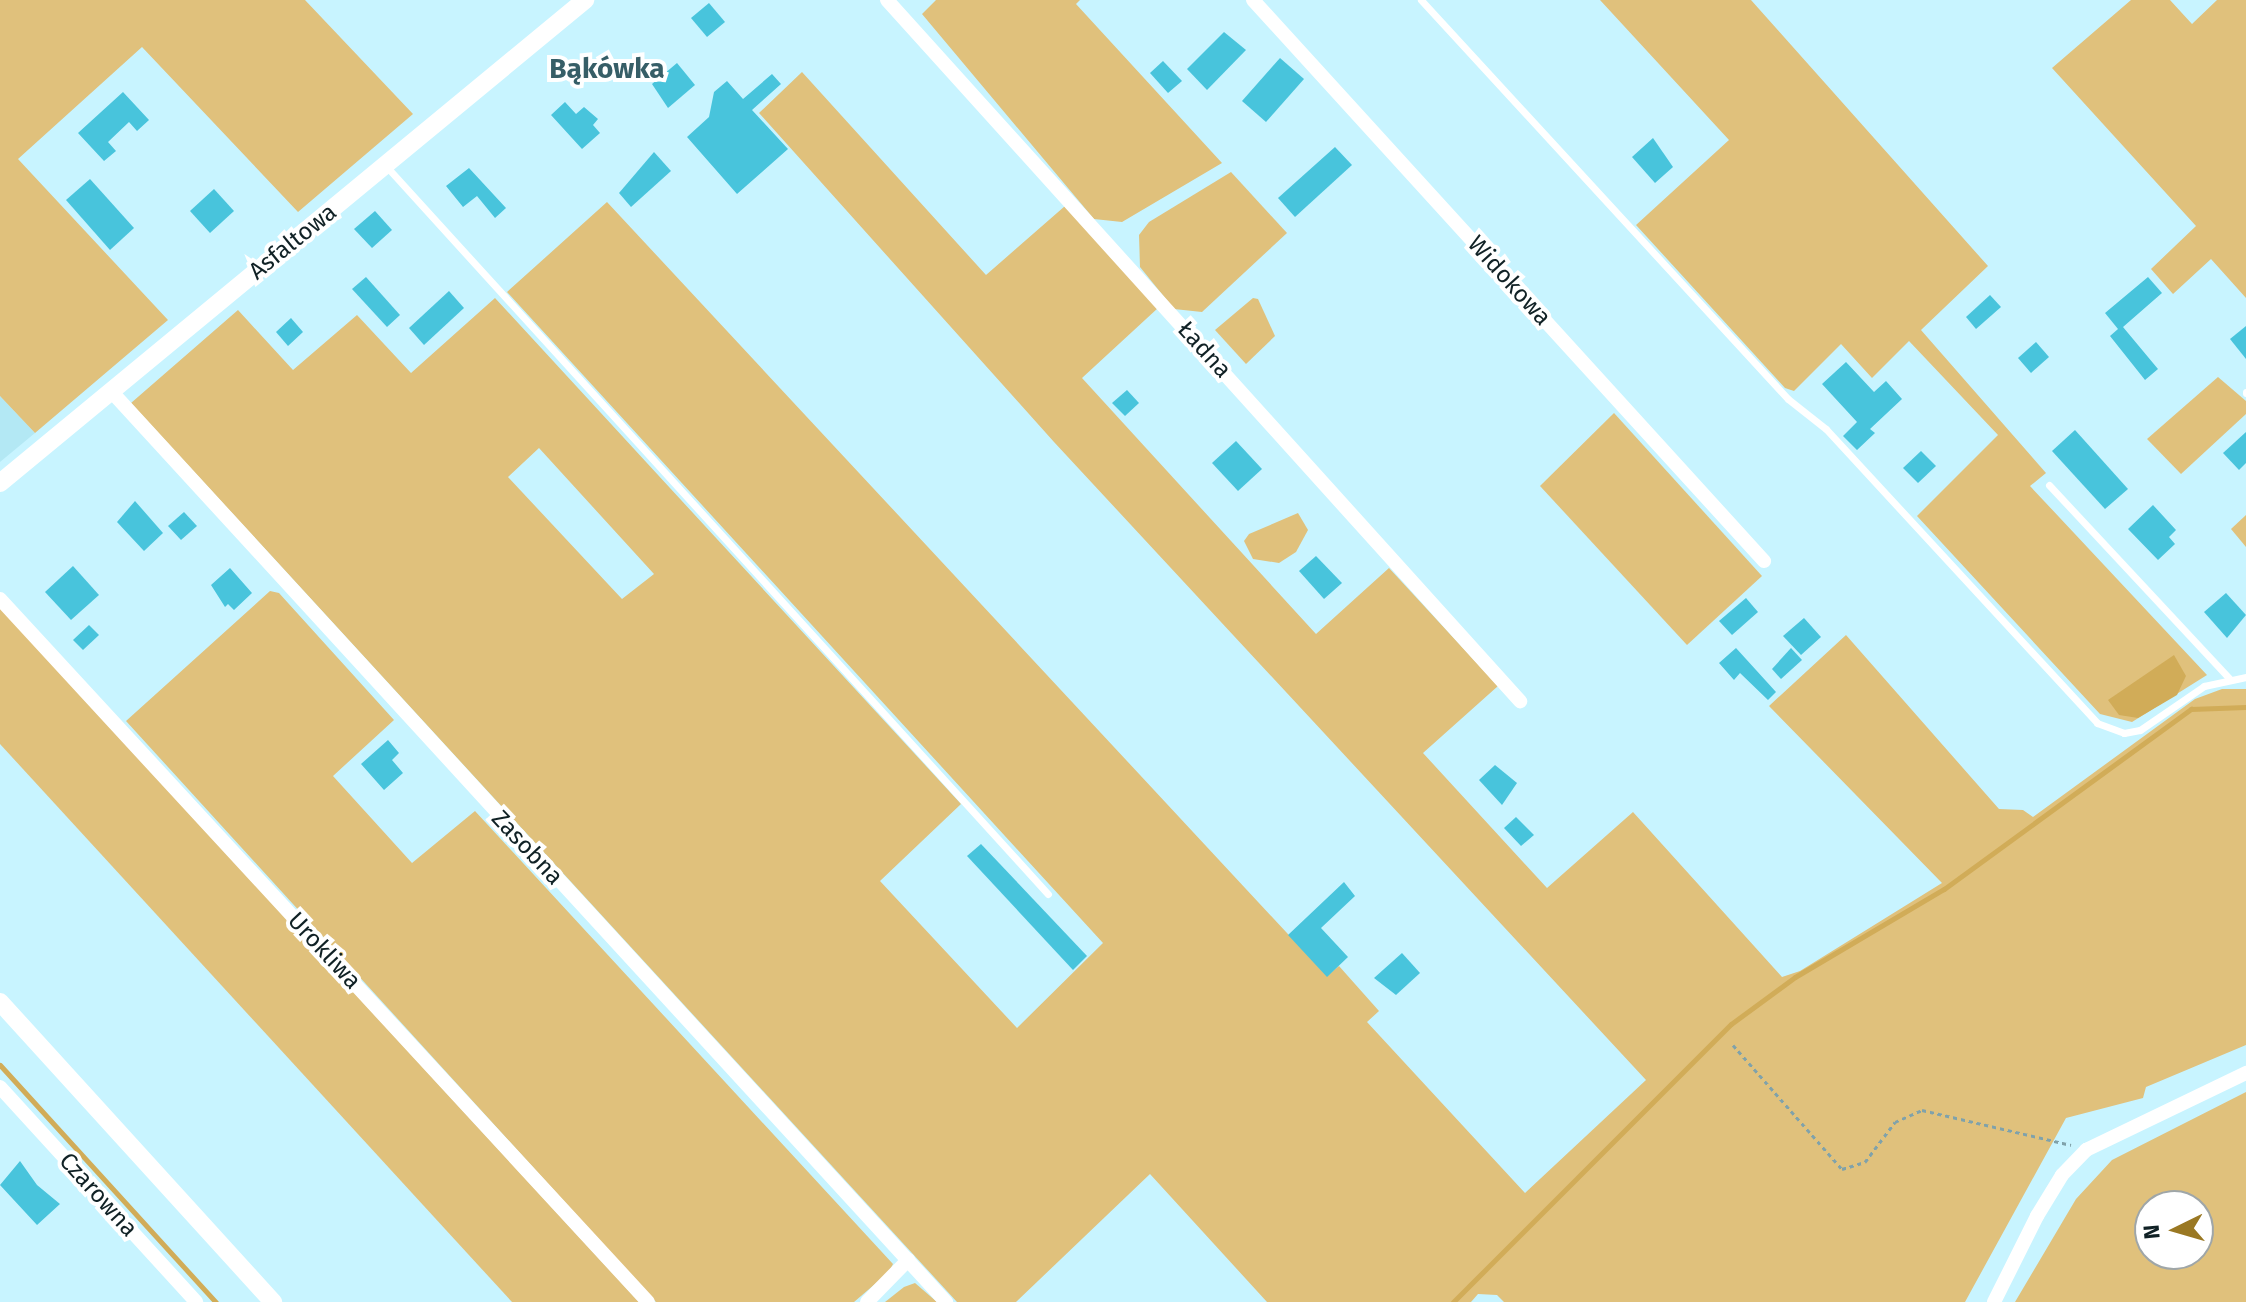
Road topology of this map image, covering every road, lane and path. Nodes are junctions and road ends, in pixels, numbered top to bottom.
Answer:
1 (585, 0) edge
2 (887, 0) edge
3 (1253, 0) edge
4 (1421, 0) edge
5 (386, 166) junction
6 (111, 391) junction
7 (0, 483) edge
8 (2049, 485) dead end
9 (1764, 561) dead end
10 (0, 599) edge
11 (2246, 677) edge
12 (2229, 678) junction
13 (1520, 701) dead end
14 (1048, 894) dead end
15 (0, 1002) edge
16 (1733, 1045) dead end
17 (2246, 1073) edge
18 (0, 1087) edge
19 (2086, 1150) junction
20 (908, 1260) junction
21 (196, 1302) edge
22 (273, 1302) edge
23 (648, 1302) edge
24 (867, 1302) edge
25 (946, 1302) edge
26 (1994, 1302) edge

1 - 5 street, Asfaltowa
2 - 13 street, Ładna
3 - 9 street, Widokowa
4 - 12 lane
5 - 6 street, Asfaltowa
5 - 14 lane
6 - 7 street, Asfaltowa
6 - 20 street, Zasobna
8 - 12 lane
10 - 23 street, Urokliwa
11 - 12 lane
15 - 22 street
16 - 19 path
17 - 19 street
18 - 21 street, Czarowna
19 - 26 street
20 - 24 street
20 - 25 street, Zasobna

